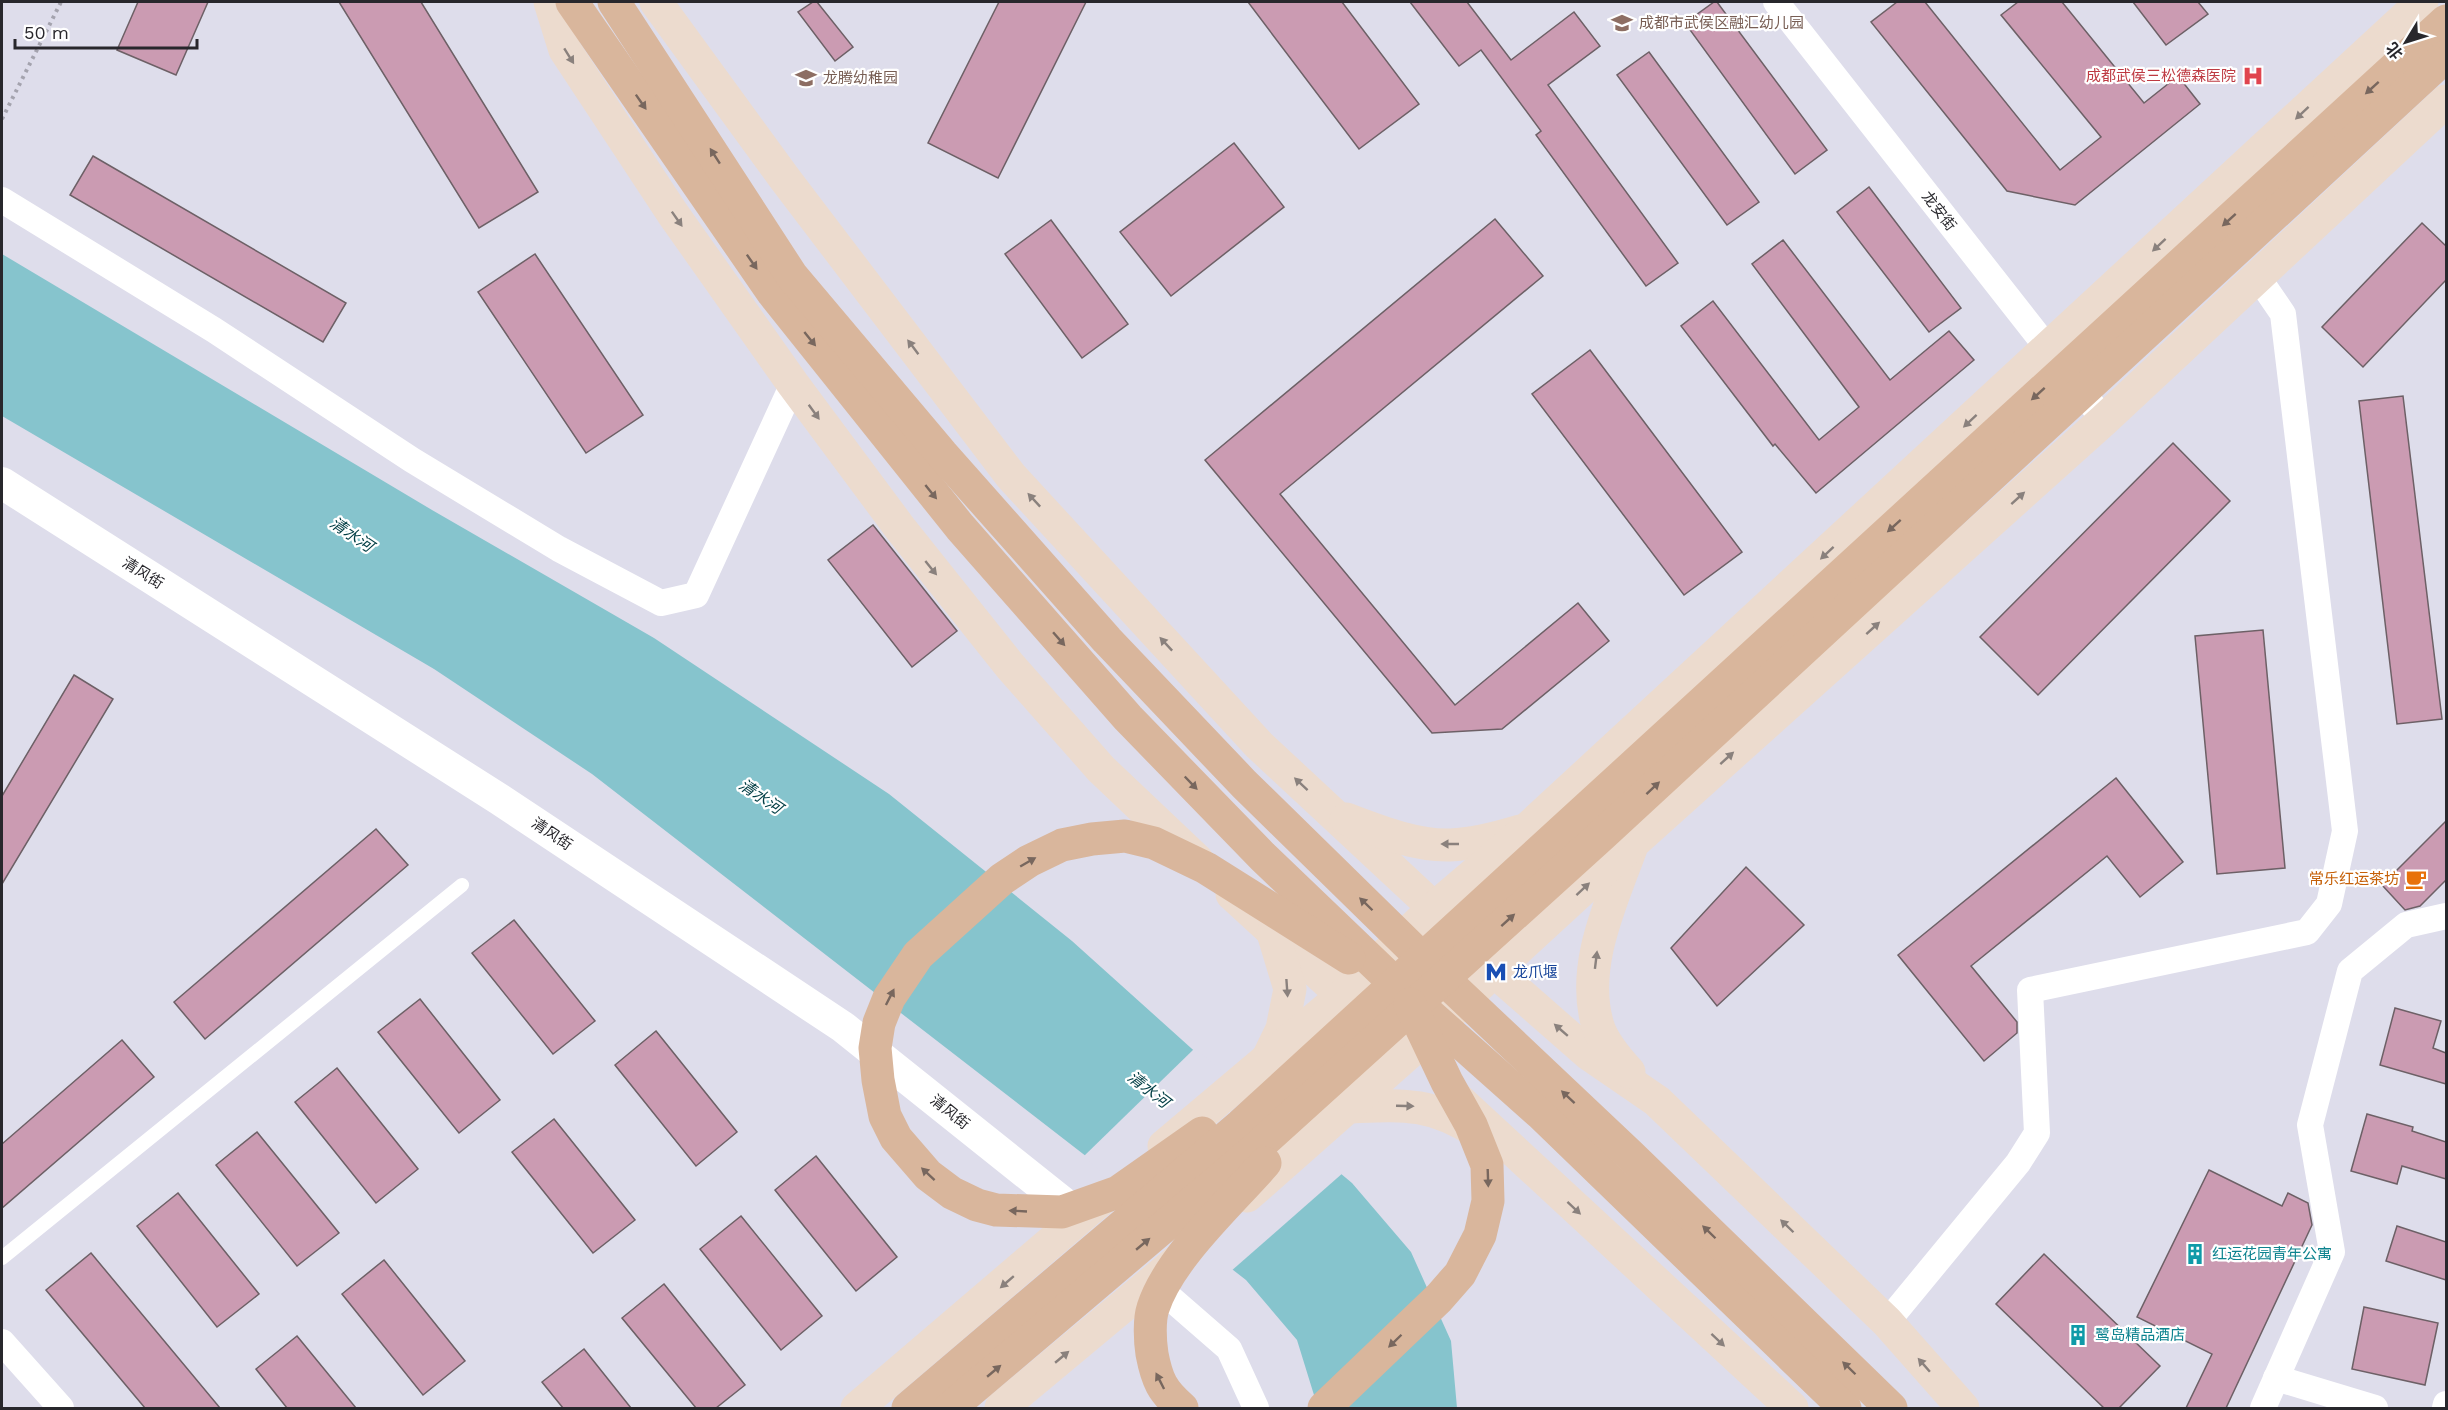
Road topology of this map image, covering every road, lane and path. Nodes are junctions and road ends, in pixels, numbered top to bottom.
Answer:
1 (62, 2) edge
2 (549, 2) edge
3 (572, 2) edge
4 (614, 2) edge
5 (656, 2) edge
6 (1776, 2) edge
7 (2422, 2) edge
8 (2446, 21) edge
9 (2446, 56) edge
10 (2446, 101) edge
11 (2, 119) edge
12 (2, 200) edge
13 (2257, 276) junction
14 (783, 285) junction
15 (2047, 350) junction
16 (793, 384) junction
17 (2104, 420) junction
18 (2, 483) edge
19 (1333, 814) junction
20 (1527, 829) junction
21 (1633, 843) junction
22 (462, 885) dead end
23 (1434, 909) junction
24 (2446, 916) edge
25 (1273, 932) junction
26 (1494, 971) junction
27 (1404, 992) junction
28 (1342, 996) junction
29 (1349, 1045) junction
30 (1409, 1053) junction
31 (1263, 1062) junction
32 (1657, 1101) junction
33 (1347, 1107) junction
34 (1538, 1174) junction
35 (1082, 1217) junction
36 (2, 1258) edge
37 (1152, 1282) junction
38 (1887, 1322) junction
39 (2, 1342) edge
40 (2276, 1378) junction
41 (1778, 1404) edge
42 (61, 1408) edge
43 (857, 1408) edge
44 (908, 1408) edge
45 (950, 1408) edge
46 (1001, 1408) edge
47 (1182, 1408) edge
48 (1256, 1408) edge
49 (1324, 1408) edge
50 (1845, 1408) edge
51 (1891, 1408) edge
52 (1963, 1408) edge
53 (2263, 1408) edge
54 (2375, 1408) edge

1 - 11 path
2 -> 16 main road
3 -> 14 main road
14 -> 4 main road
19 -> 5 main road
6 - 15 street, 龙安街
7 -> 15 main road
8 -> 29 main road
29 -> 9 main road
10 - 13 main road
12 - 16 street
13 - 17 main road
13 - 38 street
14 -> 27 main road
51 -> 14 main road
15 - 17 street, 龙安街
15 -> 20 main road
16 -> 25 main road
21 -> 17 main road
18 - 35 street, 清风街
20 -> 19 main road
19 - 23 main road
20 - 23 main road
26 -> 21 main road
32 -> 21 main road
22 - 36 lane
23 - 26 main road
23 - 28 main road
24 - 40 street
25 - 28 main road
25 -> 31 main road
26 - 30 main road
32 -> 26 main road
29 -> 27 main road
27 -> 49 main road
27 - 50 main road
28 - 30 main road
28 - 31 main road
29 - 44 main road
45 -> 29 main road
47 -> 29 main road
30 - 33 main road
30 - 34 main road
31 - 35 main road
38 -> 32 main road
33 -> 34 main road
33 - 37 main road
34 -> 41 main road
35 -> 43 main road
46 -> 37 main road
37 - 48 street
52 -> 38 main road
39 - 42 street
40 - 53 street
40 - 54 street

